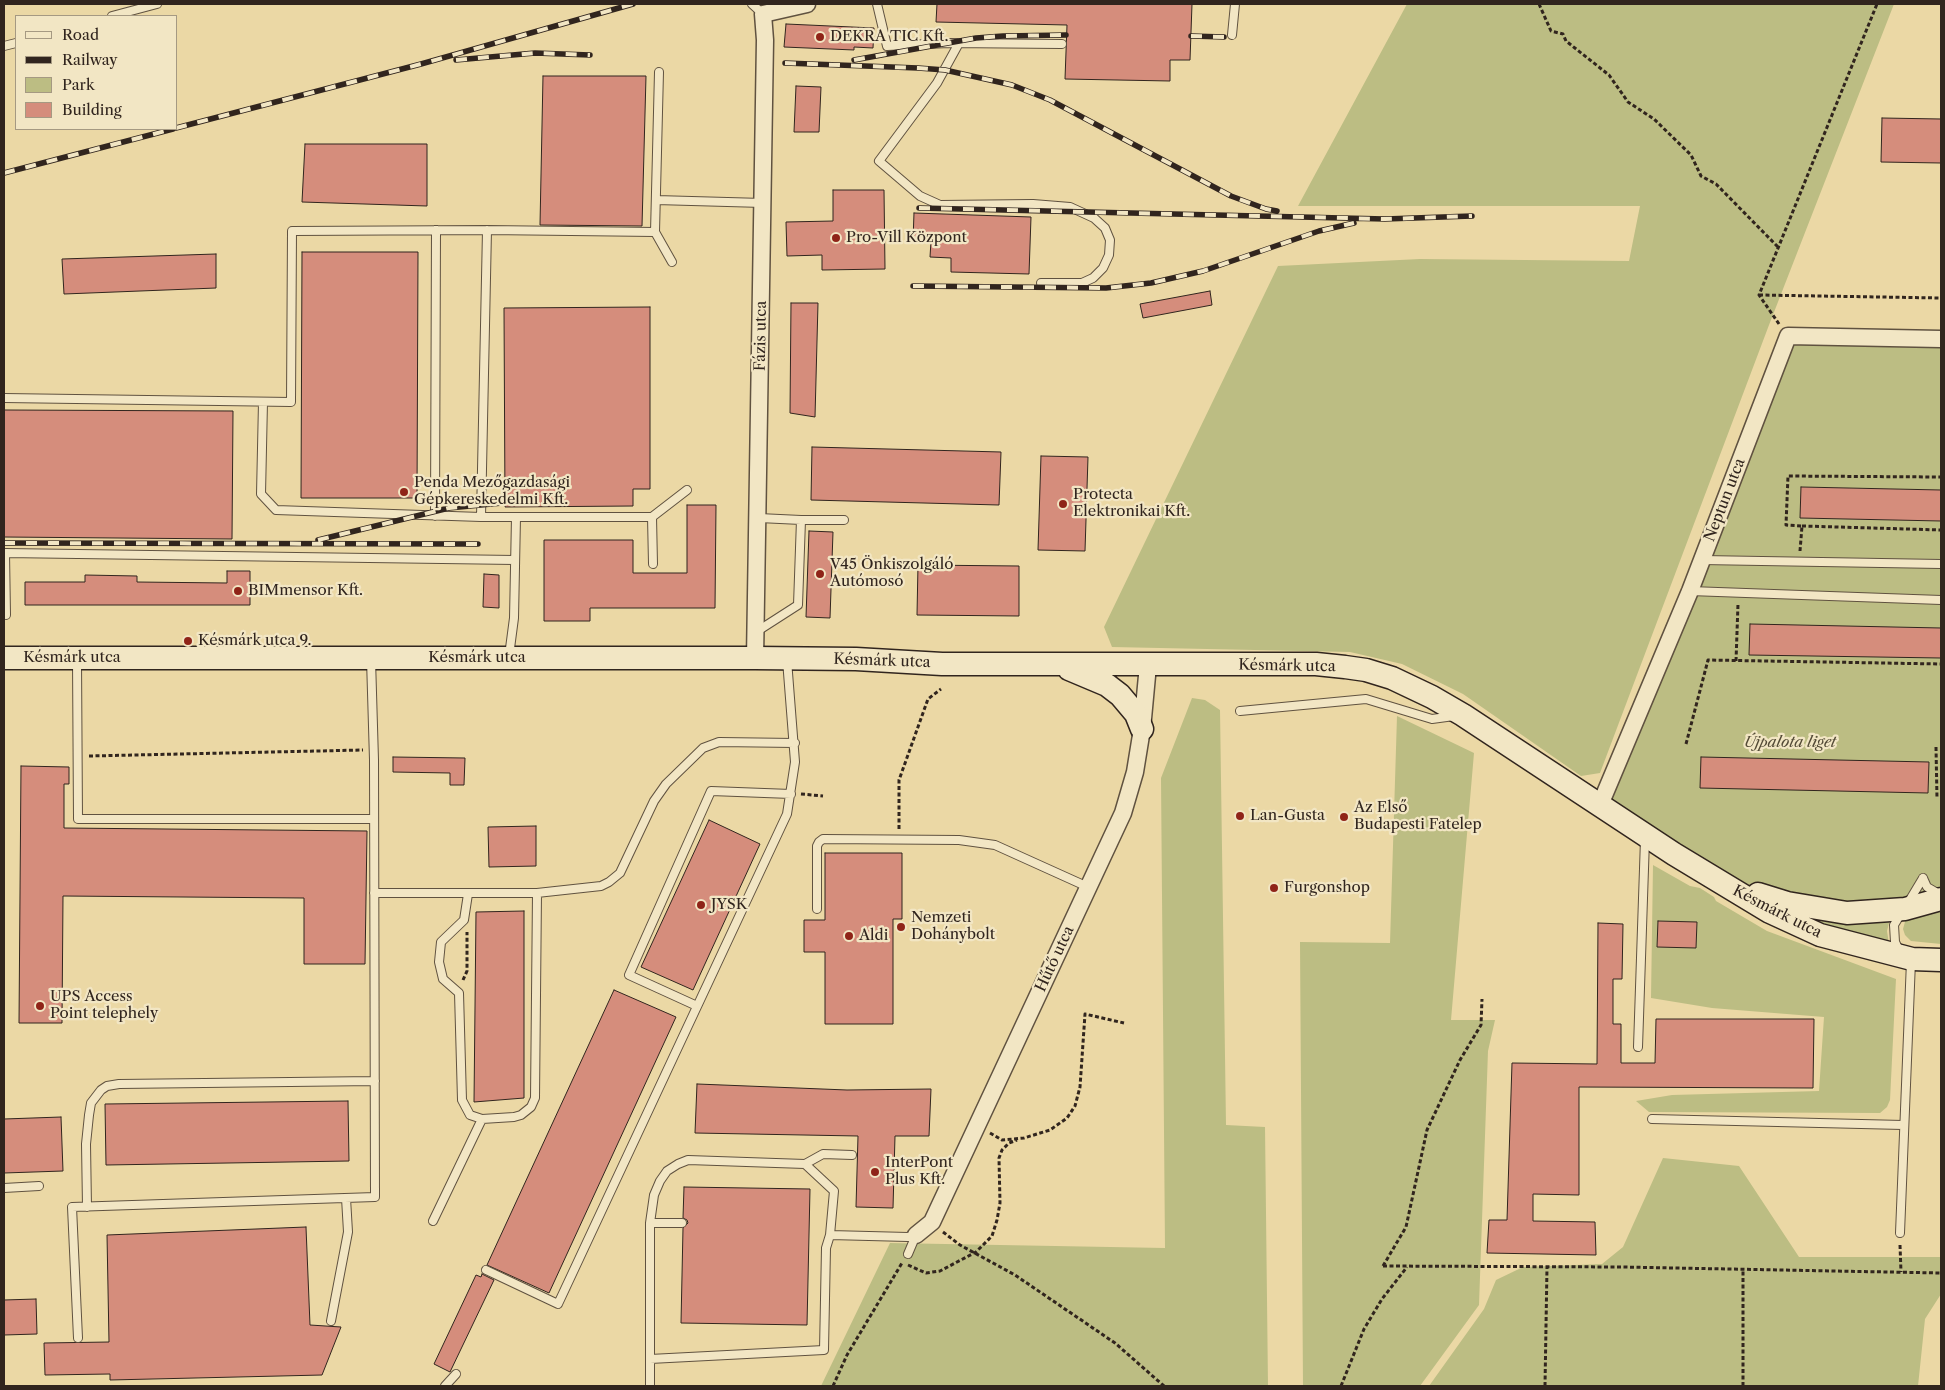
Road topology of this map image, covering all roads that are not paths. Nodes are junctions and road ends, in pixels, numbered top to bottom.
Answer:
1 (157, 4) edge
2 (807, 4) edge
3 (878, 4) edge
4 (1234, 4) edge
5 (759, 7) edge
6 (116, 15) edge
7 (1232, 35) dead end
8 (959, 44) junction
9 (1062, 44) dead end
10 (659, 72) dead end
11 (656, 200) junction
12 (763, 203) junction
13 (436, 230) junction
14 (487, 230) junction
15 (655, 232) junction
16 (672, 262) dead end
17 (1041, 283) dead end
18 (1941, 339) edge
19 (4, 398) edge
20 (263, 402) junction
21 (687, 490) dead end
22 (435, 516) junction
23 (481, 517) junction
24 (516, 517) junction
25 (652, 517) junction
26 (759, 518) junction
27 (801, 520) junction
28 (844, 520) dead end
29 (515, 560) junction
30 (1702, 560) junction
31 (653, 564) dead end
32 (1941, 564) edge
33 (5, 573) edge
34 (1690, 591) junction
35 (1941, 600) edge
36 (6, 615) dead end
37 (756, 633) junction
38 (4, 658) edge
39 (77, 658) junction
40 (371, 658) junction
41 (509, 658) junction
42 (755, 658) junction
43 (787, 659) junction
44 (1059, 665) junction
45 (1148, 665) junction
46 (1240, 711) dead end
47 (1463, 715) junction
48 (1142, 729) junction
49 (795, 742) junction
50 (791, 794) junction
51 (1600, 805) junction
52 (374, 819) junction
53 (1645, 834) junction
54 (1704, 872) junction
55 (1088, 888) junction
56 (374, 893) junction
57 (537, 893) junction
58 (468, 894) junction
59 (1941, 894) edge
60 (1941, 899) edge
61 (817, 909) dead end
62 (1905, 909) junction
63 (1907, 958) junction
64 (1941, 960) edge
65 (697, 1006) junction
66 (1638, 1047) dead end
67 (375, 1081) junction
68 (482, 1119) junction
69 (1652, 1120) dead end
70 (1903, 1125) junction
71 (852, 1155) dead end
72 (805, 1164) junction
73 (39, 1186) dead end
74 (4, 1188) edge
75 (346, 1198) junction
76 (87, 1207) junction
77 (433, 1221) dead end
78 (650, 1223) junction
79 (682, 1223) dead end
80 (1900, 1233) road end
81 (830, 1235) junction
82 (916, 1235) junction
83 (908, 1254) dead end
84 (486, 1270) dead end
85 (331, 1321) dead end
86 (78, 1338) dead end
87 (650, 1359) junction
88 (456, 1374) dead end
89 (445, 1386) edge
90 (650, 1386) edge

1 - 6 lane
2 - 5 street
3 - 8 lane
4 - 7 lane
5 - 12 street, Fázis utca
8 - 9 lane
8 - 17 lane
10 - 11 lane
11 - 12 lane
11 - 15 lane
12 - 26 street, Fázis utca
13 - 14 lane
13 - 20 lane
13 - 22 lane
14 - 15 lane
14 - 23 lane
15 - 16 lane
18 - 30 street, Neptun utca
19 - 20 lane
20 - 22 lane
21 - 25 lane
22 - 23 lane
23 - 24 lane
24 - 25 lane
24 - 29 lane
25 - 31 lane
26 - 27 lane
26 - 37 street, Fázis utca
27 - 28 lane
27 - 37 lane
29 - 33 lane
29 - 41 lane
30 - 32 lane
30 - 34 street, Neptun utca
33 - 36 lane
34 - 35 lane
34 - 51 street, Neptun utca
37 - 42 street, Fázis utca
38 - 39 street, Késmárk utca
39 - 40 street, Késmárk utca
39 - 52 lane
40 - 41 street, Késmárk utca
40 - 52 lane
41 - 42 street, Késmárk utca
42 - 43 street, Késmárk utca
43 - 44 street, Késmárk utca
43 - 49 lane
44 - 45 street, Késmárk utca
44 - 48 street
45 - 47 street, Késmárk utca
45 - 48 street, Hűtő utca
46 - 47 lane
47 - 51 street, Késmárk utca
48 - 55 street, Hűtő utca
49 - 50 lane
49 - 57 lane
50 - 65 lane
50 - 65 lane
51 - 53 street, Késmárk utca
52 - 56 lane
53 - 54 street, Késmárk utca
53 - 66 lane
54 - 62 street, Késmárk utca
54 - 63 street, Késmárk utca
55 - 61 lane
55 - 82 street, Hűtő utca
56 - 58 lane
56 - 67 lane
57 - 58 lane
57 - 68 lane
58 - 68 lane
59 - 62 lane
60 - 62 street, Késmárk utca
62 - 63 lane
63 - 64 street, Késmárk utca
63 - 70 lane
65 - 84 lane
67 - 75 lane
67 - 76 lane
68 - 77 lane
69 - 70 lane
70 - 80 lane
71 - 72 lane
72 - 78 lane
72 - 81 lane
73 - 74 lane
75 - 76 lane
75 - 85 lane
76 - 86 lane
78 - 79 lane
78 - 87 lane
81 - 82 lane
81 - 87 lane
82 - 83 lane
87 - 90 lane
88 - 89 lane

